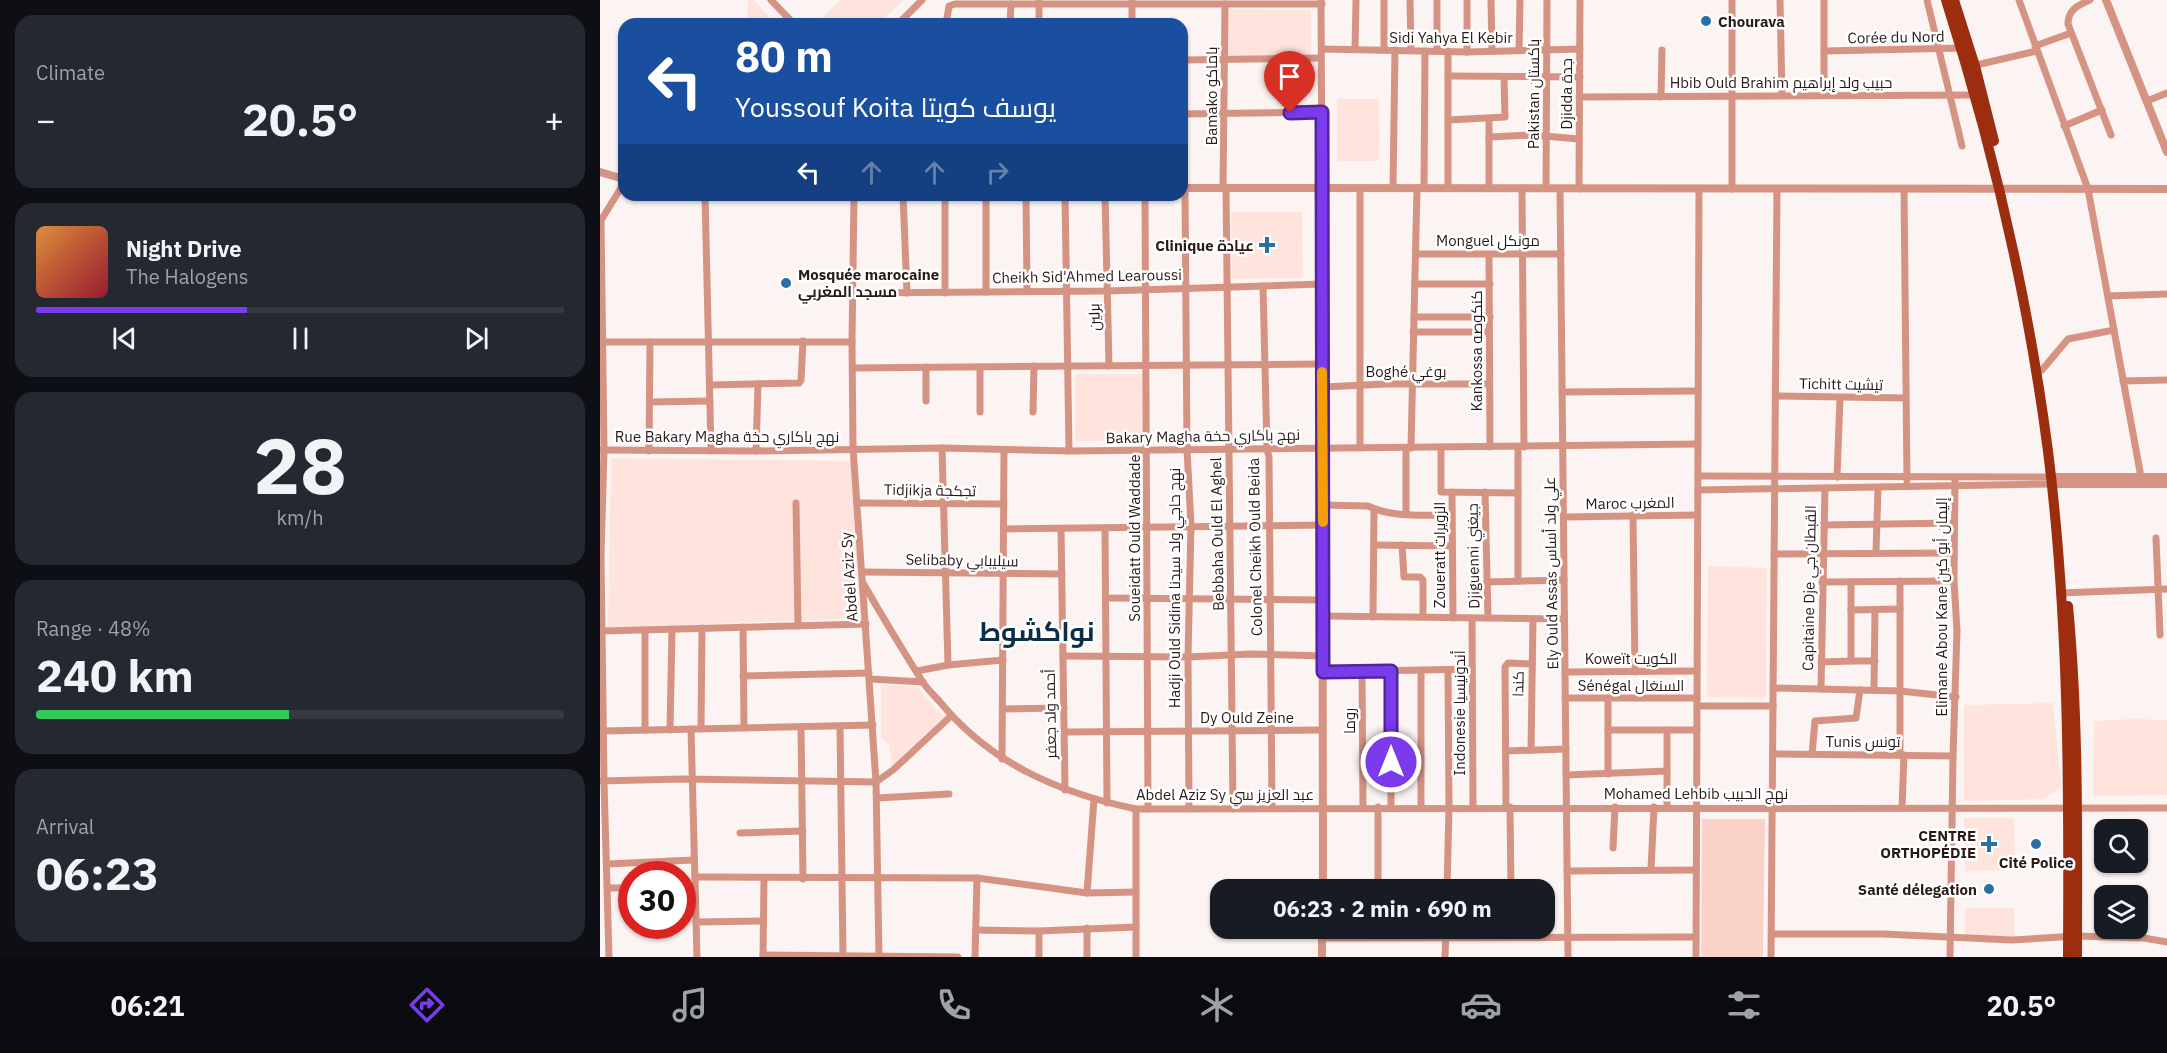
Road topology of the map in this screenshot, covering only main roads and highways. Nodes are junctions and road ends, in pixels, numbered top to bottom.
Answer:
1 (1946, 0) edge
2 (1954, 0) edge
3 (1965, 48) junction
4 (2002, 190) junction
5 (2054, 481) junction
6 (2073, 936) junction
7 (2068, 957) edge
8 (2077, 957) edge

1 - 3 highway
2 - 3 highway
3 - 4 highway
4 - 5 highway
4 - 5 highway
5 - 6 highway
6 - 7 highway
6 - 8 highway

